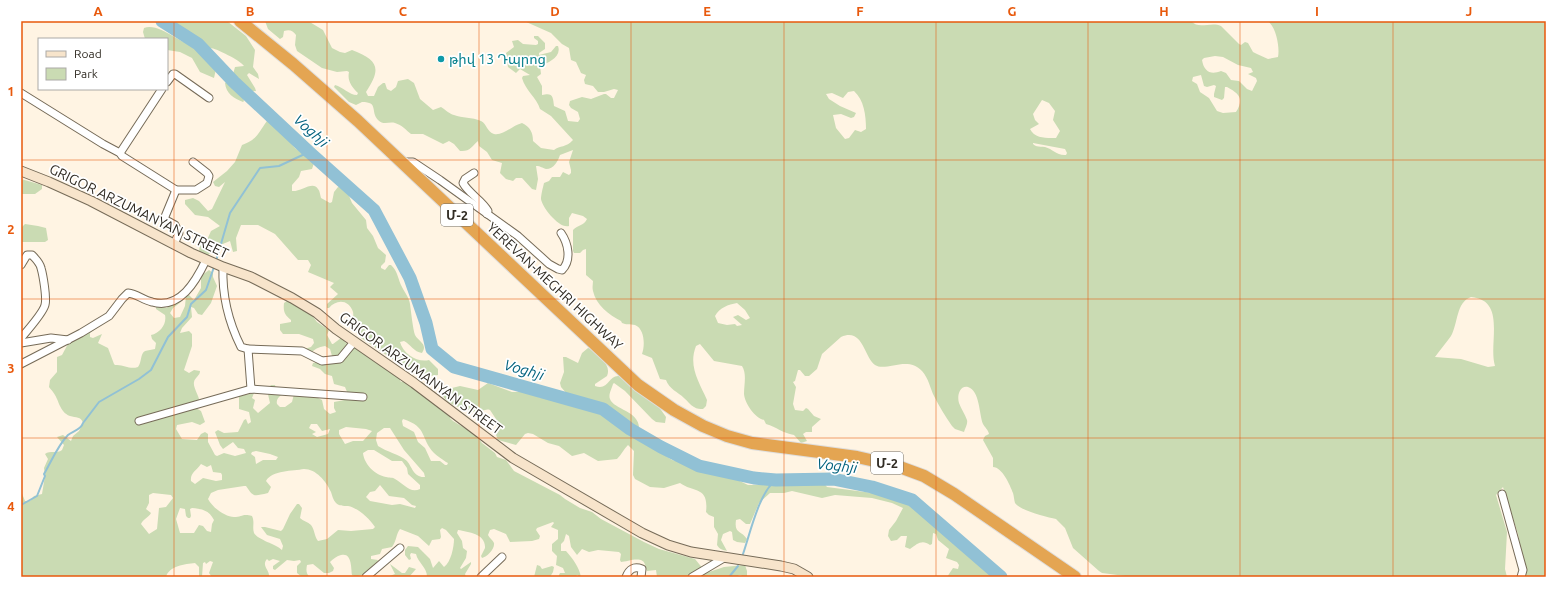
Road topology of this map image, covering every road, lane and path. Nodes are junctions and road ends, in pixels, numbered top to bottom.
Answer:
1 (240, 21) edge
2 (168, 81) edge
3 (161, 90) edge
4 (21, 92) edge
5 (209, 98) dead end
6 (120, 153) junction
7 (193, 162) dead end
8 (402, 162) junction
9 (21, 172) edge
10 (474, 173) dead end
11 (176, 190) junction
12 (487, 214) junction
13 (562, 232) dead end
14 (174, 244) junction
15 (206, 260) junction
16 (21, 265) edge
17 (223, 267) junction
18 (21, 338) edge
19 (68, 340) junction
20 (354, 342) junction
21 (21, 343) edge
22 (248, 349) junction
23 (21, 364) edge
24 (250, 389) junction
25 (363, 397) dead end
26 (139, 421) dead end
27 (1502, 494) dead end
28 (400, 548) dead end
29 (502, 557) dead end
30 (724, 558) junction
31 (366, 577) edge
32 (481, 577) edge
33 (626, 577) edge
34 (641, 577) edge
35 (692, 577) edge
36 (808, 577) edge
37 (1075, 577) edge
38 (1521, 577) edge

1 - 8 highway, YEREVAN-MEGHRI HIGHWAY / Մ-2
2 - 5 street
3 - 6 street
4 - 6 street
6 - 11 street
7 - 11 street
8 - 12 street
8 - 37 highway, YEREVAN-MEGHRI HIGHWAY / Մ-2
9 - 14 street, GRIGOR ARZUMANYAN STREET
10 - 12 street
11 - 14 street
12 - 13 street
14 - 15 street, GRIGOR ARZUMANYAN STREET
15 - 17 street, GRIGOR ARZUMANYAN STREET
15 - 19 street
16 - 18 street
17 - 20 street, GRIGOR ARZUMANYAN STREET
17 - 22 street
19 - 21 street
19 - 23 street
20 - 22 street
20 - 30 street, GRIGOR ARZUMANYAN STREET
22 - 24 street
24 - 25 street
24 - 26 street
27 - 38 street
28 - 31 street
29 - 32 street
30 - 35 street
30 - 36 street, GRIGOR ARZUMANYAN STREET
33 - 34 street

